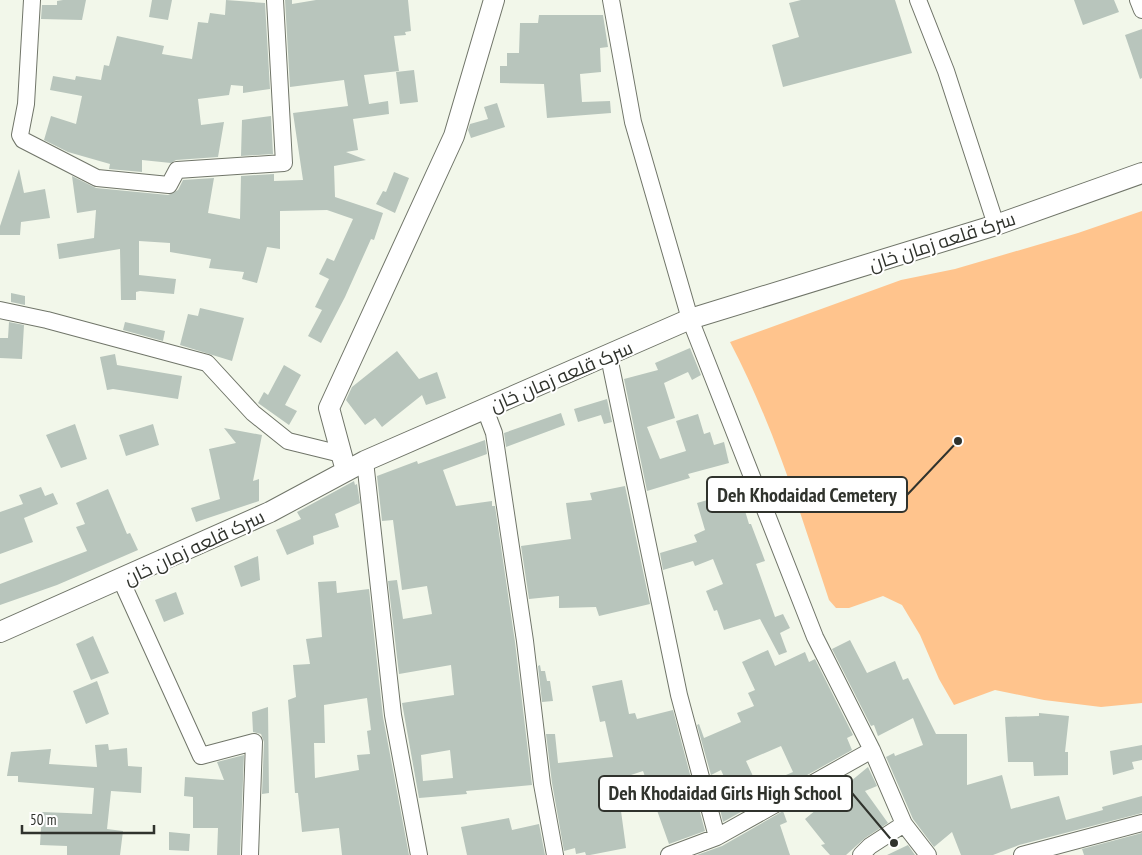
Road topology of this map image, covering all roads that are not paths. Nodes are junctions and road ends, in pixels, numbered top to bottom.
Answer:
1 (32, 0) edge
2 (275, 0) edge
3 (494, 0) edge
4 (611, 0) edge
5 (918, 0) edge
6 (1138, 0) edge
7 (1142, 10) edge
8 (1142, 173) edge
9 (996, 224) junction
10 (0, 310) edge
11 (690, 319) junction
12 (608, 357) junction
13 (485, 409) junction
14 (364, 461) junction
15 (343, 463) junction
16 (121, 580) junction
17 (0, 632) edge
18 (872, 750) junction
19 (1142, 823) edge
20 (904, 824) junction
21 (717, 837) junction
22 (250, 855) edge
23 (419, 855) edge
24 (555, 855) edge
25 (669, 855) edge
26 (861, 855) edge
27 (928, 855) edge
28 (1022, 855) edge

1 - 2 street
3 - 15 street
4 - 11 street
5 - 9 street
6 - 7 street
8 - 9 street, سرک قلعه زمان خان
9 - 11 street, سرک قلعه زمان خان
10 - 15 street
11 - 12 street, سرک قلعه زمان خان
11 - 18 street
12 - 13 street, سرک قلعه زمان خان
12 - 21 street
13 - 14 street, سرک قلعه زمان خان
13 - 24 street
14 - 15 street, سرک قلعه زمان خان
14 - 23 street
15 - 16 street, سرک قلعه زمان خان
16 - 17 street, سرک قلعه زمان خان
16 - 22 street
18 - 20 street
18 - 21 street
19 - 28 street
20 - 26 street
20 - 27 street
21 - 25 street

